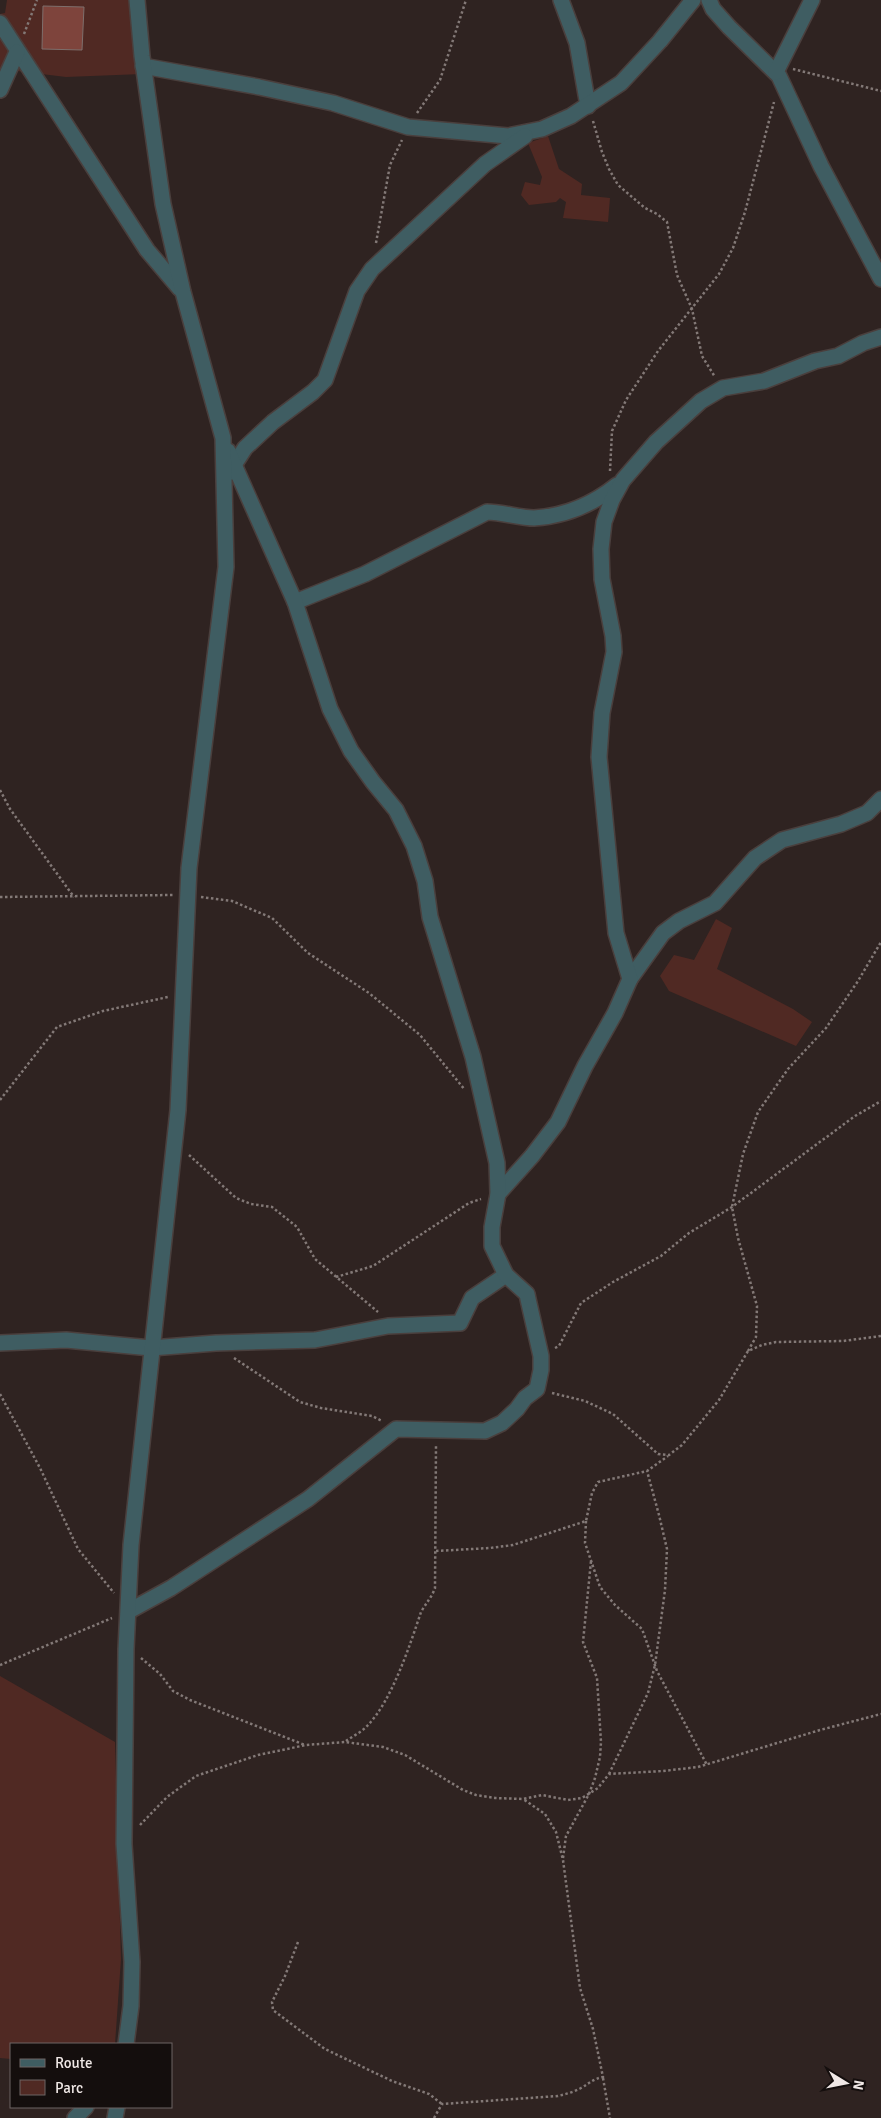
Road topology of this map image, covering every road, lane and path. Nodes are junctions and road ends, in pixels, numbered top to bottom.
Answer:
1 (36, 0) edge
2 (137, 0) edge
3 (561, 0) edge
4 (693, 0) edge
5 (709, 0) edge
6 (812, 0) edge
7 (0, 23) edge
8 (17, 52) junction
9 (143, 66) junction
10 (778, 72) junction
11 (0, 90) edge
12 (881, 91) edge
13 (588, 106) junction
14 (530, 132) junction
15 (881, 279) edge
16 (182, 292) junction
17 (692, 309) junction
18 (881, 337) edge
19 (723, 388) junction
20 (223, 438) junction
21 (234, 465) junction
22 (623, 480) junction
23 (225, 492) junction
24 (609, 492) junction
25 (295, 602) junction
26 (0, 790) edge
27 (881, 799) edge
28 (187, 896) junction
29 (0, 897) edge
30 (74, 897) junction
31 (881, 942) edge
32 (630, 979) junction
33 (183, 993) junction
34 (0, 1100) edge
35 (881, 1101) edge
36 (484, 1104) junction
37 (175, 1143) junction
38 (498, 1194) junction
39 (732, 1206) junction
40 (506, 1276) junction
41 (336, 1277) junction
42 (397, 1326) junction
43 (881, 1336) edge
44 (0, 1343) edge
45 (151, 1348) junction
46 (748, 1351) junction
47 (541, 1356) junction
48 (234, 1357) dead end
49 (537, 1389) junction
50 (0, 1394) edge
51 (396, 1429) junction
52 (436, 1431) junction
53 (669, 1455) junction
54 (647, 1471) junction
55 (586, 1521) junction
56 (436, 1551) junction
57 (591, 1561) junction
58 (129, 1611) junction
59 (126, 1649) junction
60 (0, 1665) edge
61 (655, 1665) junction
62 (881, 1714) edge
63 (345, 1742) junction
64 (306, 1745) junction
65 (707, 1765) junction
66 (609, 1774) junction
67 (589, 1794) junction
68 (523, 1799) junction
69 (124, 1844) junction
70 (563, 1860) junction
71 (298, 1942) dead end
72 (126, 2043) edge
73 (603, 2077) junction
74 (442, 2104) junction
75 (85, 2108) edge
76 (75, 2118) edge
77 (434, 2118) edge
78 (610, 2118) edge

1 - 8 path
2 - 9 street
3 - 13 street
4 - 13 street
5 - 10 street
6 - 10 street
7 - 8 street
8 - 11 street
8 - 16 street
9 - 14 street
9 - 16 street
10 - 12 path
10 - 15 street
10 - 17 path
13 - 14 street
13 - 17 path
14 - 21 street
16 - 20 street
17 - 19 path
17 - 24 path
18 - 19 street
19 - 22 street
20 - 21 street
20 - 23 street
21 - 23 street
21 - 25 street
22 - 24 street
22 - 32 street
23 - 28 street
24 - 25 street
25 - 36 street
26 - 30 path
27 - 32 street
28 - 30 path
28 - 33 street
28 - 36 path
29 - 30 path
31 - 39 path
32 - 38 street
33 - 34 path
33 - 37 street
35 - 39 path
36 - 38 street
37 - 41 path
37 - 45 street
38 - 40 street
38 - 41 path
39 - 46 path
39 - 47 path
40 - 42 street
40 - 47 street
41 - 42 path
42 - 45 street
43 - 46 path
44 - 45 street
45 - 58 street
46 - 53 path
47 - 49 street
48 - 51 path
49 - 52 street
49 - 53 path
50 - 58 path
51 - 52 street
51 - 58 street
52 - 56 path
53 - 54 path
54 - 55 path
54 - 61 path
55 - 56 path
55 - 57 path
56 - 63 path
57 - 61 path
57 - 67 path
58 - 59 street
58 - 60 path
59 - 64 path
59 - 69 street
61 - 65 path
61 - 66 path
62 - 65 path
63 - 64 path
63 - 68 path
64 - 69 path
65 - 66 path
66 - 67 path
67 - 68 path
67 - 70 path
68 - 70 path
69 - 72 street
70 - 73 path
71 - 74 path
73 - 74 path
73 - 78 path
74 - 77 path
75 - 76 street

